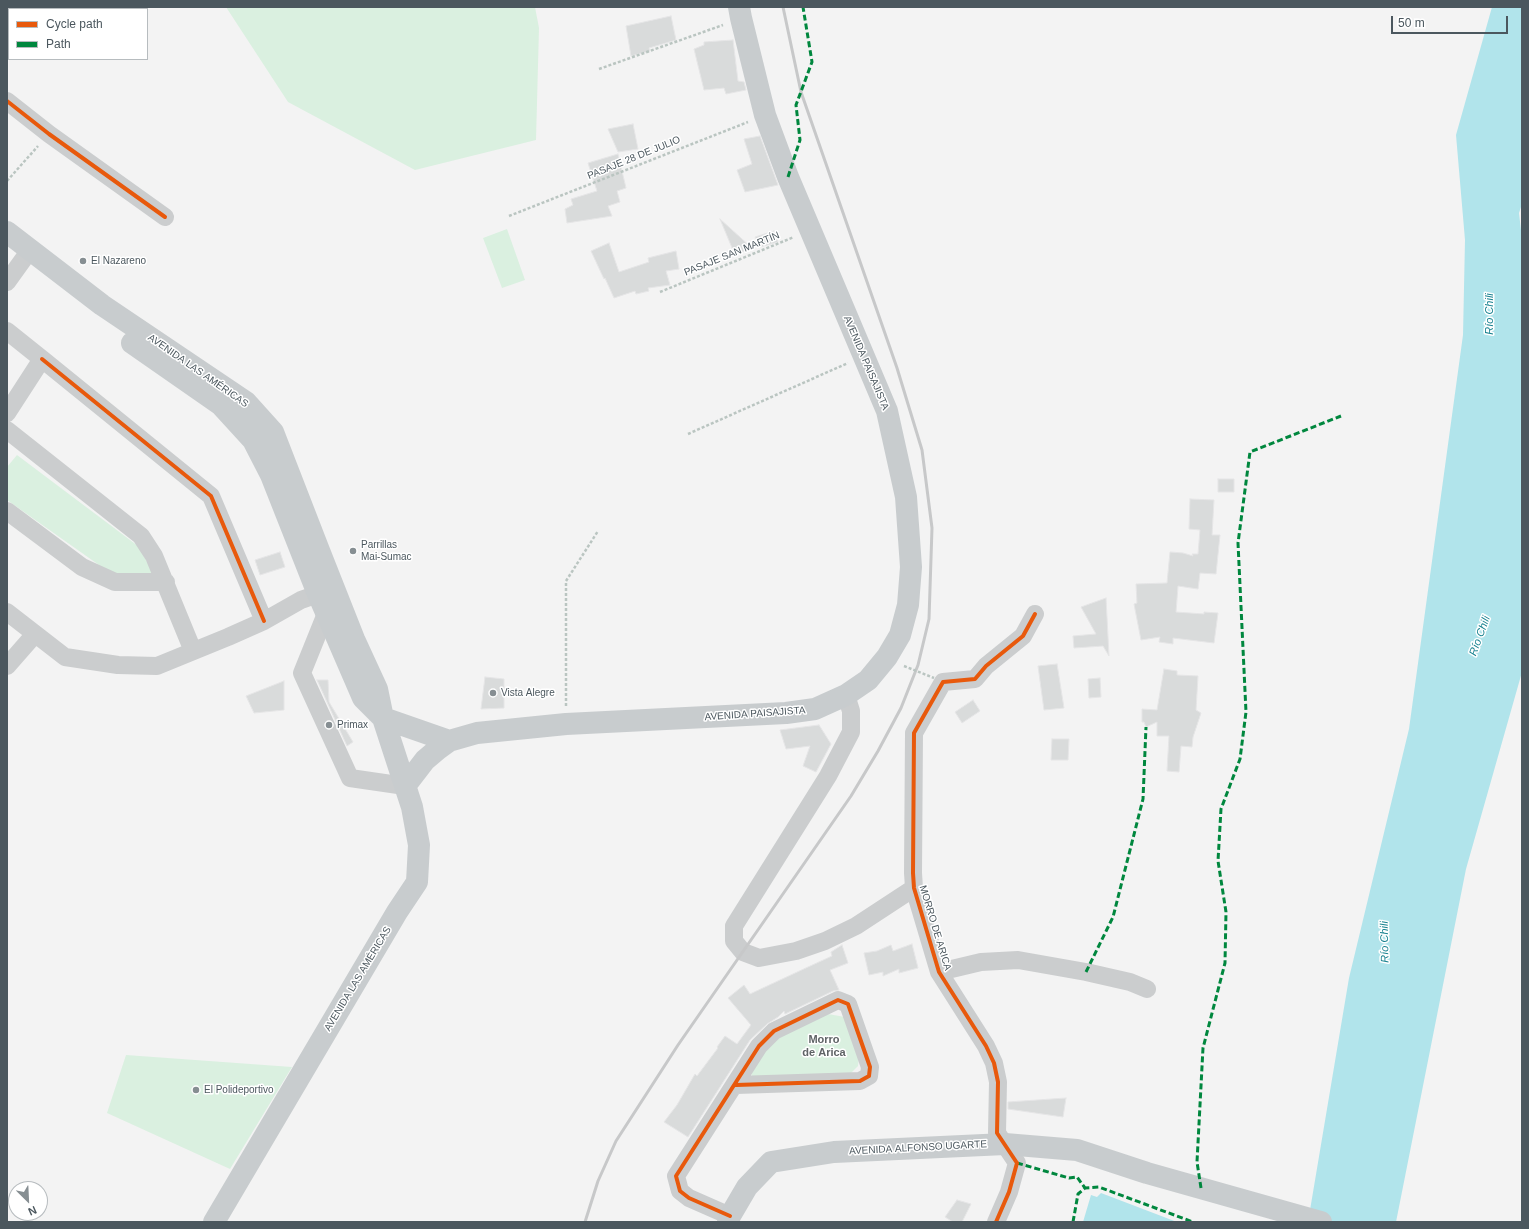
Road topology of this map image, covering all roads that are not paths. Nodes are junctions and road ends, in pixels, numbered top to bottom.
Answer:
1 (740, 13) edge
2 (7, 101) edge
3 (165, 217) dead end
4 (7, 232) edge
5 (20, 253) edge
6 (7, 282) edge
7 (7, 331) edge
8 (42, 359) junction
9 (7, 413) edge
10 (7, 430) edge
11 (7, 511) edge
12 (166, 582) junction
13 (322, 603) junction
14 (7, 612) edge
15 (1035, 614) dead end
16 (264, 621) junction
17 (36, 634) junction
18 (193, 651) junction
19 (7, 666) edge
20 (846, 695) junction
21 (383, 718) junction
22 (449, 741) junction
23 (405, 786) junction
24 (914, 888) junction
25 (939, 972) junction
26 (1147, 990) dead end
27 (736, 1085) junction
28 (1005, 1144) junction
29 (729, 1219) edge
30 (214, 1222) edge
31 (996, 1222) edge
32 (1322, 1222) edge

1 - 20 main road, AVENIDA PAISAJISTA
2 - 3 street
4 - 5 main road, AVENIDA LAS AMÉRICAS
5 - 6 street
5 - 13 main road, AVENIDA LAS AMÉRICAS
5 - 21 main road, AVENIDA LAS AMÉRICAS
7 - 8 street
8 - 9 street
8 - 16 street
10 - 12 street
11 - 12 street
12 - 18 street
13 - 16 street
13 - 21 main road, AVENIDA LAS AMÉRICAS
13 - 23 street
14 - 17 street
15 - 24 street, MORRO DE ARICA
16 - 18 street
17 - 18 street
17 - 19 street
20 - 22 main road, AVENIDA PAISAJISTA
20 - 24 street
21 - 22 main road
21 - 23 main road, AVENIDA LAS AMÉRICAS
22 - 23 main road, AVENIDA PAISAJISTA
23 - 30 main road, AVENIDA LAS AMÉRICAS
24 - 25 street, MORRO DE ARICA
25 - 26 street
25 - 28 street, MORRO DE ARICA
27 - 27 street
27 - 29 street
28 - 29 main road, AVENIDA ALFONSO UGARTE
28 - 31 street, MORRO DE ARICA
28 - 32 main road, AVENIDA ALFONSO UGARTE

